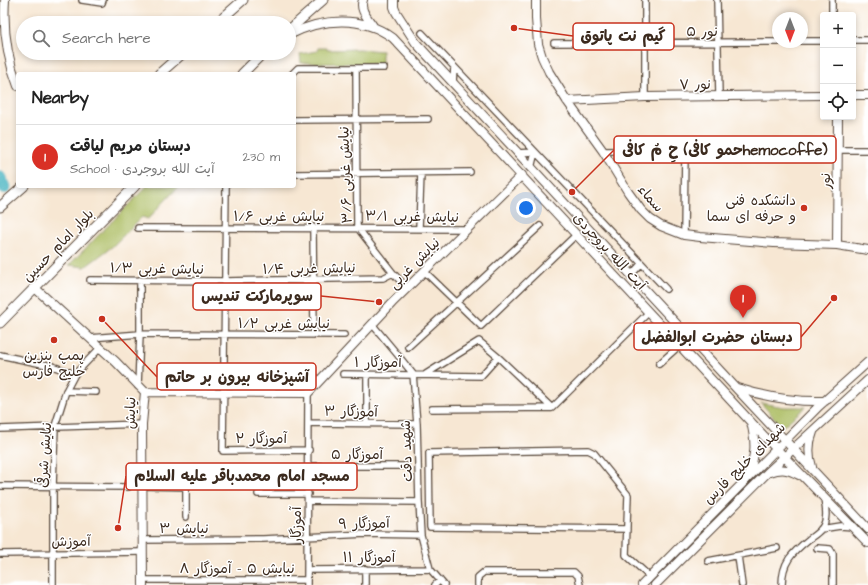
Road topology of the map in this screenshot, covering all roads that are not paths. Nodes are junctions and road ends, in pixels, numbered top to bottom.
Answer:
1 (4, 0) edge
2 (82, 0) edge
3 (323, 0) edge
4 (363, 0) edge
5 (388, 0) edge
6 (536, 0) edge
7 (645, 0) edge
8 (717, 0) edge
9 (832, 0) edge
10 (241, 1) edge
11 (102, 2) edge
12 (394, 3) edge
13 (832, 12) edge
14 (225, 16) edge
15 (296, 24) edge
16 (373, 26) junction
17 (296, 33) edge
18 (422, 33) dead end
19 (856, 40) edge
20 (868, 40) edge
21 (808, 41) edge
22 (820, 41) edge
23 (717, 42) junction
24 (772, 42) edge
25 (554, 43) dead end
26 (645, 43) junction
27 (175, 60) edge
28 (256, 60) edge
29 (454, 67) junction
30 (356, 68) junction
31 (384, 68) dead end
32 (161, 72) edge
33 (244, 72) edge
34 (294, 72) edge
35 (16, 79) edge
36 (452, 83) junction
37 (820, 95) edge
38 (856, 95) edge
39 (868, 95) edge
40 (719, 96) junction
41 (646, 97) junction
42 (567, 101) junction
43 (356, 119) junction
44 (428, 119) dead end
45 (296, 120) edge
46 (838, 120) edge
47 (686, 150) junction
48 (838, 150) junction
49 (868, 150) edge
50 (603, 151) junction
51 (535, 152) junction
52 (518, 153) junction
53 (531, 168) junction
54 (470, 172) dead end
55 (421, 173) junction
56 (296, 174) edge
57 (356, 174) junction
58 (522, 175) junction
59 (22, 188) edge
60 (133, 188) edge
61 (226, 188) edge
62 (0, 207) edge
63 (540, 226) dead end
64 (313, 227) junction
65 (357, 227) junction
66 (138, 228) dead end
67 (224, 228) junction
68 (419, 228) junction
69 (467, 228) junction
70 (577, 234) junction
71 (684, 235) junction
72 (837, 245) junction
73 (868, 250) edge
74 (641, 264) junction
75 (424, 271) junction
76 (393, 273) junction
77 (630, 275) junction
78 (314, 279) junction
79 (90, 280) dead end
80 (140, 280) junction
81 (224, 281) junction
82 (35, 288) junction
83 (408, 288) junction
84 (666, 289) dead end
85 (457, 304) junction
86 (649, 312) junction
87 (0, 324) edge
88 (372, 324) junction
89 (140, 334) junction
90 (224, 334) junction
91 (314, 334) junction
92 (344, 335) dead end
93 (90, 338) junction
94 (680, 345) junction
95 (408, 347) dead end
96 (100, 348) junction
97 (0, 355) edge
98 (498, 357) junction
99 (868, 362) edge
100 (659, 364) dead end
101 (75, 374) junction
102 (343, 374) dead end
103 (366, 374) junction
104 (413, 374) junction
105 (426, 374) junction
106 (868, 380) edge
107 (138, 386) junction
108 (736, 388) junction
109 (66, 392) junction
110 (96, 392) dead end
111 (145, 392) junction
112 (224, 392) junction
113 (308, 393) junction
114 (825, 401) junction
115 (552, 408) junction
116 (432, 409) dead end
117 (751, 421) junction
118 (309, 423) junction
119 (367, 423) junction
120 (142, 424) junction
121 (418, 424) junction
122 (770, 424) junction
123 (55, 426) junction
124 (0, 429) edge
125 (813, 430) junction
126 (761, 432) junction
127 (785, 440) junction
128 (794, 448) junction
129 (776, 449) junction
130 (309, 450) junction
131 (785, 457) junction
132 (308, 466) junction
133 (406, 466) dead end
134 (812, 468) junction
135 (768, 473) junction
136 (747, 478) junction
137 (805, 478) junction
138 (0, 486) edge
139 (53, 486) junction
140 (142, 486) junction
141 (128, 487) dead end
142 (258, 494) dead end
143 (308, 494) junction
144 (824, 497) junction
145 (308, 501) junction
146 (419, 502) junction
147 (186, 517) dead end
148 (854, 527) junction
149 (627, 529) junction
150 (868, 529) edge
151 (821, 530) junction
152 (421, 534) junction
153 (308, 537) junction
154 (142, 540) junction
155 (225, 540) joint
156 (868, 543) edge
157 (777, 548) dead end
158 (817, 548) dead end
159 (142, 552) junction
160 (52, 553) junction
161 (0, 554) edge
162 (738, 556) junction
163 (708, 560) dead end
164 (365, 569) junction
165 (430, 569) junction
166 (308, 570) junction
167 (650, 577) junction
168 (440, 580) junction
169 (307, 582) edge
170 (143, 583) edge
171 (53, 585) edge
172 (365, 585) edge
173 (435, 585) edge
174 (444, 585) edge
175 (478, 585) edge
176 (580, 585) edge
177 (642, 585) edge
178 (655, 585) edge
179 (742, 585) edge
180 (782, 585) edge
181 (833, 585) edge

1 - 35 main road
2 - 11 street
3 - 15 main road
4 - 16 main road
5 - 12 main road, آیت الله بروجردی
6 - 42 main road, سماء
7 - 26 street
8 - 23 street
9 - 13 street
10 - 14 main road
12 - 36 main road, آیت الله بروجردی
16 - 17 main road, آیت الله بروجردی
16 - 58 main road, آیت الله بروجردی
18 - 29 street
19 - 20 street
21 - 22 street
23 - 24 street, نور ۵
23 - 26 street, نور ۵
23 - 40 street
25 - 26 street, نور ۵
26 - 41 street
27 - 32 main road
28 - 33 main road
29 - 36 street
29 - 51 street
30 - 31 street
30 - 34 street
30 - 43 street, نیایش غربی ۳/۶
36 - 52 main road, آیت الله بروجردی
37 - 40 main road, نور ۷
38 - 39 main road
40 - 41 main road, نور ۷
41 - 42 main road, نور ۷
42 - 50 main road, سماء
43 - 44 street
43 - 45 street
43 - 57 street, نیایش غربی ۳/۶
46 - 48 main road, نور
47 - 48 street
47 - 50 street
47 - 71 street
48 - 49 street
48 - 72 main road, نور
50 - 71 main road, سماء
51 - 52 street
51 - 53 street
51 - 74 street
52 - 53 main road, آیت الله بروجردی
53 - 77 main road, آیت الله بروجردی
54 - 55 street
55 - 57 street
55 - 68 street
56 - 57 street
57 - 65 street, نیایش غربی ۳/۶
58 - 69 main road, نیایش غربی
58 - 70 main road, آیت الله بروجردی
59 - 62 main road
60 - 82 main road, بلوار امام حسین
61 - 67 street
63 - 85 street
64 - 65 street, نیایش غربی ۱/۶
64 - 67 street, نیایش غربی ۱/۶
64 - 78 street
65 - 68 street, نیایش غربی ۳/۱
65 - 76 street, نیایش غربی ۳/۶
66 - 67 street, نیایش غربی ۱/۶
67 - 81 street
68 - 69 street, نیایش غربی ۳/۱
69 - 75 main road, نیایش غربی
70 - 85 street
70 - 86 main road, آیت الله بروجردی
71 - 72 main road, سماء
72 - 73 main road, سماء
74 - 77 street
74 - 84 street
75 - 83 main road, نیایش غربی
75 - 85 street
76 - 78 street, نیایش غربی ۱/۴
76 - 83 street, نیایش غربی ۳/۶
77 - 108 main road, آیت الله بروجردی
78 - 81 street, نیایش غربی ۱/۴
78 - 91 street
79 - 80 street, نیایش غربی ۱/۳
80 - 81 street, نیایش غربی ۱/۳
80 - 89 street
81 - 90 street
82 - 87 main road, بلوار امام حسین
82 - 93 main road, نیایش
83 - 88 main road, نیایش غربی
85 - 95 street
86 - 94 main road, آیت الله بروجردی
86 - 115 street
88 - 104 street
88 - 113 main road, نیایش غربی
89 - 90 street, نیایش غربی ۱/۲
89 - 93 street, نیایش غربی ۱/۲
89 - 107 street
90 - 91 street, نیایش غربی ۱/۲
90 - 112 street
91 - 92 street, نیایش غربی ۱/۲
93 - 96 main road, نیایش
94 - 100 street
94 - 117 main road, آیت الله بروجردی
96 - 101 street, نیایش شرقی
96 - 107 main road, نیایش
97 - 101 street
98 - 105 street, آموزگار ۱
98 - 105 street
98 - 115 street
99 - 114 main road, شهدای خلیج فارس
101 - 109 street, نیایش شرقی
102 - 103 street, آموزگار ۱
103 - 104 street, آموزگار ۱
103 - 119 street
104 - 105 street, آموزگار ۱
104 - 121 street, شهید دقت
106 - 125 main road, شهدای خلیج فارس
107 - 111 main road, نیایش
108 - 114 main road
108 - 122 main road, آیت الله بروجردی
109 - 110 street
109 - 123 street, نیایش شرقی
111 - 112 main road
111 - 120 main road, نیایش
112 - 113 main road
112 - 130 street, آموزگار ۲
113 - 118 street, آموزگار
114 - 127 main road, شهدای خلیج فارس
115 - 116 street
117 - 126 main road, آیت الله بروجردی
117 - 136 main road
118 - 119 street, آموزگار ۳
118 - 130 street, آموزگار
119 - 121 street, آموزگار ۳
120 - 123 street
120 - 140 main road, نیایش
121 - 146 street, شهید دقت
122 - 126 main road
122 - 127 main road, آیت الله بروجردی
123 - 124 street
123 - 139 street, نیایش شرقی
125 - 128 main road, شهدای خلیج فارس
125 - 134 main road
126 - 129 main road, آیت الله بروجردی
127 - 128 main road, آیت الله بروجردی
127 - 129 main road, شهدای خلیج فارس
128 - 131 main road, شهدای خلیج فارس
128 - 134 main road, آیت الله بروجردی
129 - 131 main road, آیت الله بروجردی
129 - 136 main road, شهدای خلیج فارس
130 - 132 street, آموزگار
131 - 135 main road, شهدای خلیج فارس
131 - 137 main road, آیت الله بروجردی
132 - 133 street, آموزگار ۵
132 - 143 street, آموزگار
134 - 150 main road, آیت الله بروجردی
135 - 137 main road
135 - 178 main road, شهدای خلیج فارس
136 - 167 main road, شهدای خلیج فارس
137 - 144 main road, آیت الله بروجردی
138 - 139 street
139 - 141 street
139 - 160 street, نیایش شرقی
140 - 147 street
140 - 154 main road, نیایش
142 - 143 street
143 - 145 street, آموزگار
144 - 148 main road, آیت الله بروجردی
144 - 151 street
145 - 146 street
145 - 153 street, آموزگار
146 - 152 street, شهید دقت
148 - 151 street
148 - 156 main road, آیت الله بروجردی
149 - 149 street
149 - 167 street
151 - 180 street
152 - 153 street, آموزگار ۹
152 - 165 street, شهید دقت
153 - 155 street, آموزگار ۹
153 - 166 street, آموزگار
154 - 155 street, نیایش ۳
154 - 159 main road, نیایش
157 - 162 street
158 - 181 street
159 - 160 street, آموزش
159 - 170 main road, نیایش
160 - 161 street, آموزش
160 - 171 street, نیایش شرقی
162 - 163 street
162 - 179 street
164 - 165 street, آموزگار ۱۱
164 - 166 street, آموزگار ۱۱
164 - 172 street
165 - 168 street, شهید دقت
166 - 169 street, آموزگار
167 - 177 main road, شهدای خلیج فارس
168 - 173 street
168 - 174 street, شهید دقت
169 - 170 street, نیایش ۵ - آموزگار ۸
175 - 176 street

